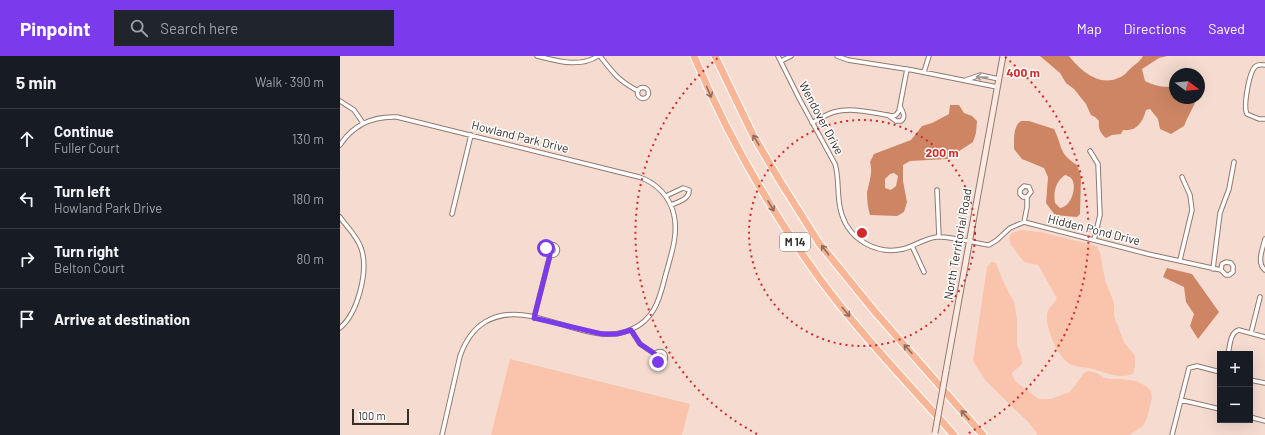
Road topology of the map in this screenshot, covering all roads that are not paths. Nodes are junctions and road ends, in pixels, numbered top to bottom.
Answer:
1 (537, 56) edge
2 (599, 56) edge
3 (694, 56) edge
4 (716, 56) edge
5 (778, 56) edge
6 (792, 56) edge
7 (837, 56) edge
8 (929, 56) edge
9 (1003, 56) edge
10 (781, 61) junction
11 (1265, 65) edge
12 (907, 69) junction
13 (924, 72) junction
14 (999, 79) junction
15 (965, 80) junction
16 (997, 87) junction
17 (638, 91) dead end
18 (340, 101) edge
19 (900, 106) junction
20 (888, 115) junction
21 (1265, 120) edge
22 (363, 123) junction
23 (812, 123) junction
24 (472, 135) junction
25 (340, 145) edge
26 (1090, 151) dead end
27 (1234, 162) dead end
28 (1182, 177) dead end
29 (937, 190) dead end
30 (666, 196) junction
31 (1027, 197) dead end
32 (671, 205) junction
33 (452, 214) dead end
34 (340, 217) edge
35 (1024, 222) junction
36 (939, 237) junction
37 (1265, 239) edge
38 (1094, 240) junction
39 (969, 242) junction
40 (912, 246) junction
41 (550, 255) dead end
42 (1180, 260) junction
43 (1213, 269) junction
44 (1221, 270) dead end
45 (1265, 270) edge
46 (924, 272) dead end
47 (1260, 297) dead end
48 (534, 318) junction
49 (340, 328) edge
50 (631, 330) junction
51 (1251, 333) junction
52 (1265, 336) edge
53 (1229, 351) edge
54 (655, 354) dead end
55 (1217, 371) edge
56 (1253, 381) edge
57 (1265, 383) edge
58 (1181, 400) junction
59 (1217, 409) edge
60 (1253, 418) edge
61 (1265, 421) edge
62 (934, 434) edge
63 (442, 435) edge
64 (954, 435) edge
65 (983, 435) edge
66 (1172, 435) edge

1 - 2 street
2 - 17 street
3 -> 64 highway, M 14
65 -> 4 highway, M 14
5 - 10 street, Wendover Drive
6 - 10 street
7 - 12 street
8 - 13 street
9 - 14 main road, North Territorial Road
10 - 23 street, Wendover Drive
11 - 21 street
12 - 13 street
12 - 19 street
13 - 15 street
14 -> 15 street
14 - 16 main road, North Territorial Road
15 - 16 street
16 - 39 main road, North Territorial Road
18 - 22 street
19 - 20 street
19 - 20 street
20 - 23 street
22 - 24 street, Howland Park Drive
22 - 25 street
23 - 40 street, Wendover Drive
24 - 30 street, Howland Park Drive
24 - 33 street
26 - 38 street
27 - 43 street
28 - 42 street
29 - 36 street
30 - 32 street, Howland Park Drive
30 - 32 street
31 - 35 street
32 - 50 street, Howland Park Drive
34 - 49 street
35 - 38 street, Hidden Pond Drive
35 - 39 street
36 - 39 street, Wendover Drive
36 - 40 street, Wendover Drive
37 - 45 street
38 - 42 street, Hidden Pond Drive
39 - 62 main road, North Territorial Road, bridge
40 - 46 street
41 - 48 street
42 - 43 street, Hidden Pond Drive
43 - 44 street, Hidden Pond Drive
47 - 51 street
48 - 50 street, Howland Park Drive
48 - 63 street, Howland Park Drive
50 - 54 street
51 - 52 street
51 - 53 street
55 - 58 street
56 - 57 street
58 - 59 street
58 - 66 street
60 - 61 street

